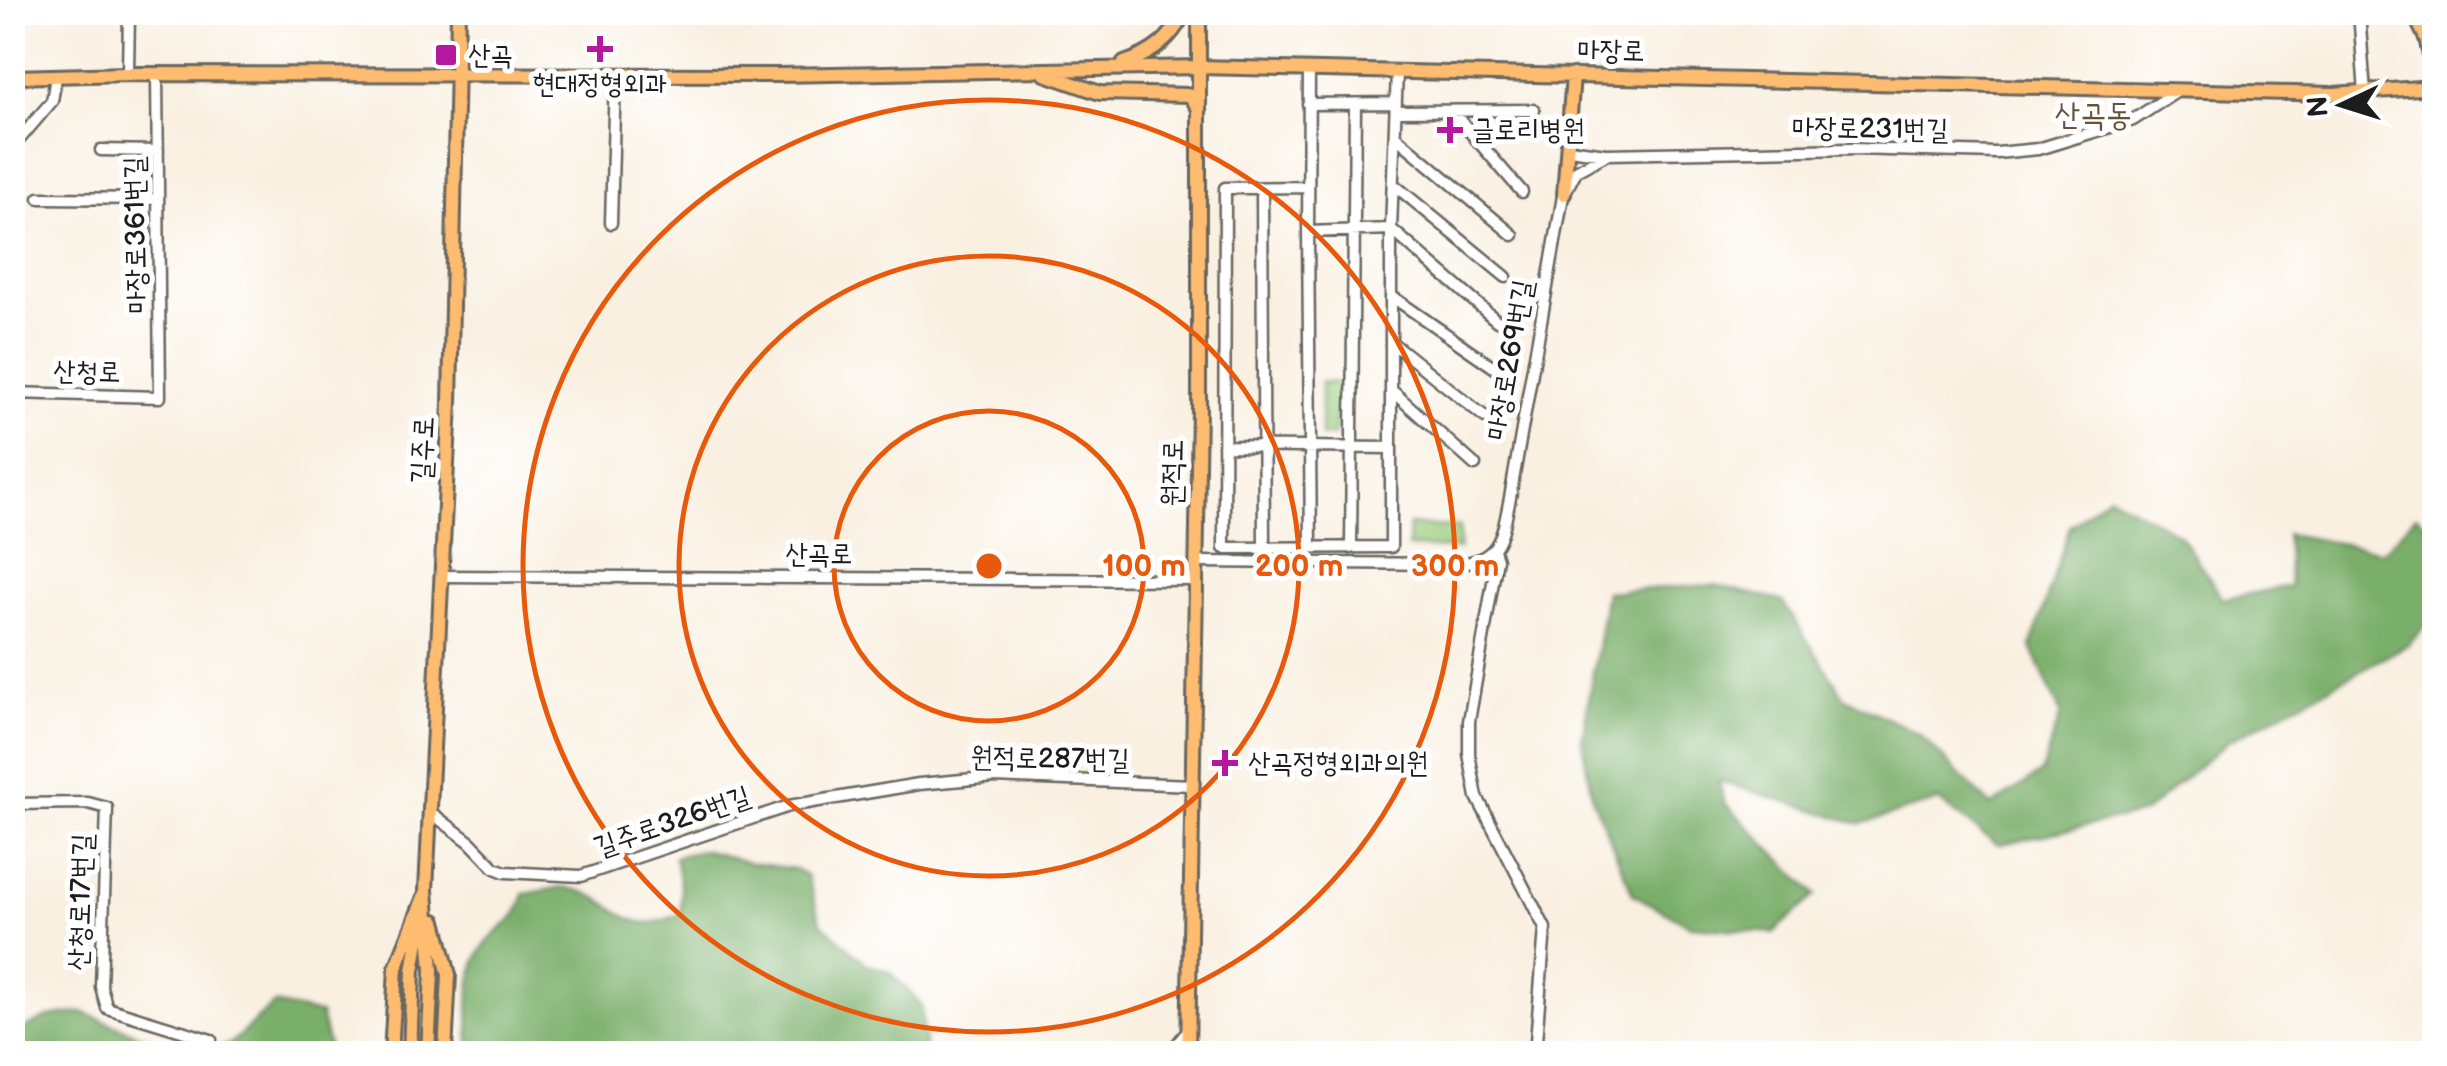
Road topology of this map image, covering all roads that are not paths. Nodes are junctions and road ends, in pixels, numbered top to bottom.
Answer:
1 (129, 12) edge
2 (458, 12) edge
3 (1185, 12) edge
4 (1199, 12) edge
5 (2359, 12) edge
6 (2413, 12) edge
7 (1200, 66) junction
8 (1111, 68) junction
9 (1308, 69) junction
10 (1038, 71) junction
11 (1397, 71) junction
12 (128, 74) junction
13 (157, 74) junction
14 (615, 74) junction
15 (2434, 74) edge
16 (456, 75) junction
17 (1573, 76) junction
18 (12, 77) edge
19 (56, 77) junction
20 (2434, 87) edge
21 (2180, 90) junction
22 (2366, 93) junction
23 (1308, 104) junction
24 (1355, 104) junction
25 (1396, 107) junction
26 (1534, 110) dead end
27 (1200, 111) junction
28 (1452, 111) junction
29 (1395, 136) junction
30 (12, 148) edge
31 (1569, 149) junction
32 (101, 150) dead end
33 (158, 151) junction
34 (1607, 154) junction
35 (1393, 184) junction
36 (1308, 187) junction
37 (1262, 188) junction
38 (1522, 192) dead end
39 (1564, 194) junction
40 (39, 198) dead end
41 (158, 199) junction
42 (612, 223) dead end
43 (1391, 229) junction
44 (1355, 230) junction
45 (1308, 232) junction
46 (1513, 234) dead end
47 (1506, 278) dead end
48 (1391, 296) junction
49 (1496, 321) dead end
50 (1391, 342) junction
51 (1498, 370) dead end
52 (1391, 390) junction
53 (12, 393) edge
54 (160, 396) joint
55 (1485, 417) dead end
56 (1224, 446) junction
57 (1310, 446) junction
58 (1264, 447) junction
59 (1352, 448) junction
60 (1391, 448) junction
61 (1474, 465) dead end
62 (1264, 548) junction
63 (1311, 548) junction
64 (1351, 548) junction
65 (1494, 550) junction
66 (1196, 562) junction
67 (442, 576) junction
68 (1196, 580) junction
69 (1192, 785) junction
70 (12, 804) edge
71 (790, 806) joint
72 (430, 812) junction
73 (426, 890) junction
74 (1188, 1031) junction
75 (211, 1040) dead end
76 (390, 1054) edge
77 (410, 1054) edge
78 (428, 1054) edge
79 (445, 1054) edge
80 (1169, 1054) edge
81 (1188, 1054) edge
82 (1535, 1054) edge

1 - 12 street
2 - 16 main road, 길주로
3 - 8 main road
4 - 7 main road, 원적로
5 - 22 street
6 - 15 main road
7 - 8 main road, 마장로
7 - 9 main road, 마장로
7 - 27 main road, 원적로
8 - 10 main road, 마장로
9 - 11 main road, 마장로
9 - 23 street
10 - 14 main road, 마장로
10 - 27 main road
11 - 17 main road, 마장로
11 - 25 street
12 - 13 main road, 마장로
12 - 19 main road, 마장로
13 - 16 main road, 마장로
13 - 33 street, 마장로361번길
14 - 16 main road, 마장로
14 - 42 street
16 - 67 main road, 길주로
17 - 21 main road, 마장로
17 - 31 main road
18 - 19 main road, 마장로
19 - 30 street
20 - 22 main road, 마장로
21 - 22 main road, 마장로
21 - 34 street, 마장로231번길
23 - 24 street
23 - 36 street
24 - 25 street
24 - 44 street
25 - 28 street
25 - 29 street
26 - 28 street
27 - 66 main road, 원적로
28 - 38 street
29 - 35 street
29 - 46 street
31 - 34 street, 마장로231번길
31 - 39 main road
32 - 33 street
33 - 41 street, 마장로361번길
34 - 39 street
35 - 43 street
35 - 47 street
36 - 37 street
36 - 45 street
37 - 56 street
37 - 58 street
39 - 65 street, 마장로269번길
40 - 41 street
41 - 54 street, 마장로361번길
43 - 44 street
43 - 48 street
43 - 49 street
44 - 45 street
44 - 59 street
45 - 57 street
48 - 50 street
48 - 51 street
50 - 52 street
50 - 55 street
52 - 60 street
52 - 61 street
53 - 54 street, 산청로
56 - 58 street
56 - 62 street
57 - 58 street
57 - 59 street
57 - 63 street
58 - 62 street
59 - 60 street
59 - 64 street
60 - 64 street
62 - 63 street
63 - 64 street
65 - 66 street
65 - 82 street
66 - 68 main road, 원적로
67 - 68 street, 산곡로
67 - 72 main road, 길주로
68 - 69 main road, 원적로
69 - 71 street, 원적로287번길
69 - 74 main road, 원적로
70 - 75 street, 산청로17번길
71 - 72 street, 길주로326번길
72 - 73 main road, 길주로
73 - 76 main road
73 - 77 main road, 길주로
73 - 78 main road, 길주로
73 - 79 main road
74 - 80 street
74 - 81 main road, 원적로

